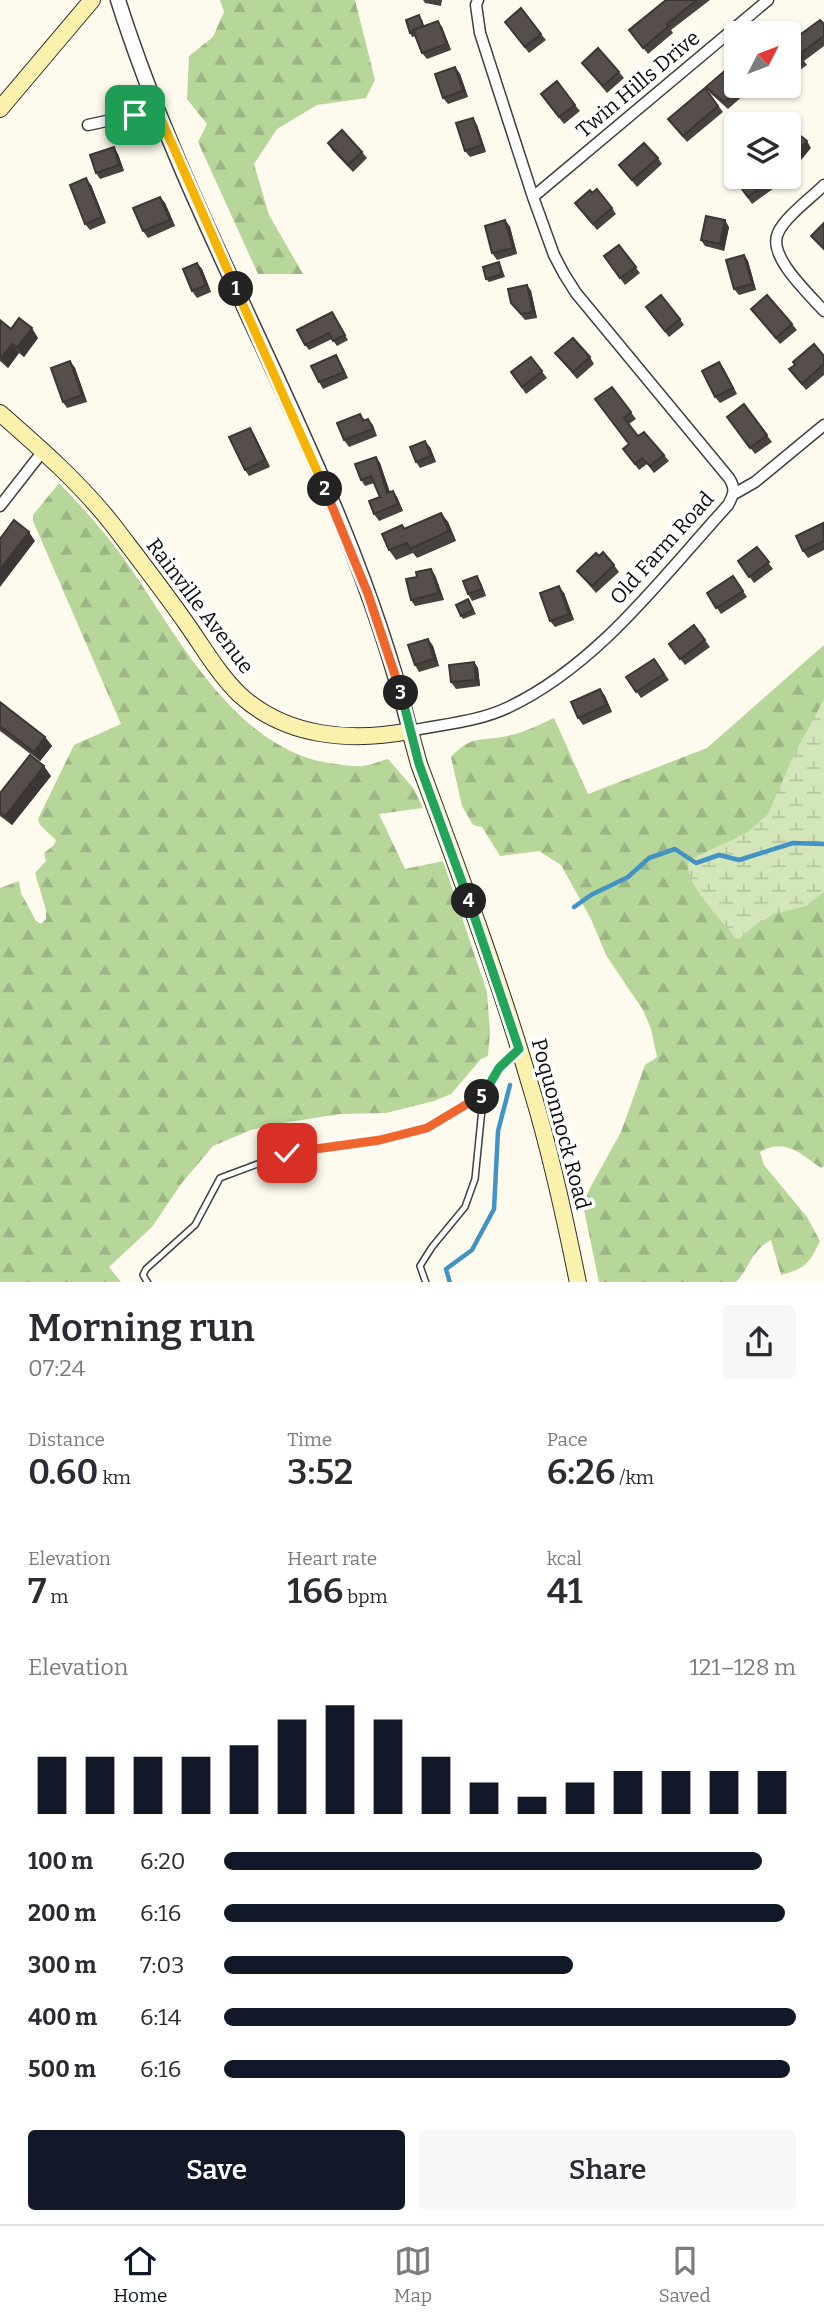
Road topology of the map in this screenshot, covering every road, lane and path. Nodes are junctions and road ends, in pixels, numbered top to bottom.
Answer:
1 (118, 0) edge
2 (478, 0) edge
3 (768, 0) edge
4 (88, 5) edge
5 (0, 109) edge
6 (157, 110) junction
7 (88, 125) dead end
8 (824, 185) edge
9 (533, 197) junction
10 (824, 311) edge
11 (0, 413) edge
12 (824, 425) edge
13 (43, 451) junction
14 (734, 494) junction
15 (0, 506) edge
16 (410, 731) junction
17 (519, 1049) junction
18 (479, 1102) junction
19 (147, 1282) edge
20 (426, 1282) edge
21 (579, 1282) edge

1 - 6 street, Poquonnock Road
2 - 9 street, Old Farm Road
3 - 9 street, Twin Hills Drive
4 - 5 main road
6 - 7 street
6 - 16 street, Poquonnock Road
8 - 10 street
9 - 14 street, Old Farm Road
11 - 13 main road, Rainville Avenue
12 - 14 street
13 - 15 street
13 - 16 main road, Rainville Avenue
14 - 16 street, Old Farm Road
16 - 17 main road, Poquonnock Road
17 - 18 lane
17 - 21 main road, Poquonnock Road
18 - 19 lane
18 - 20 lane

